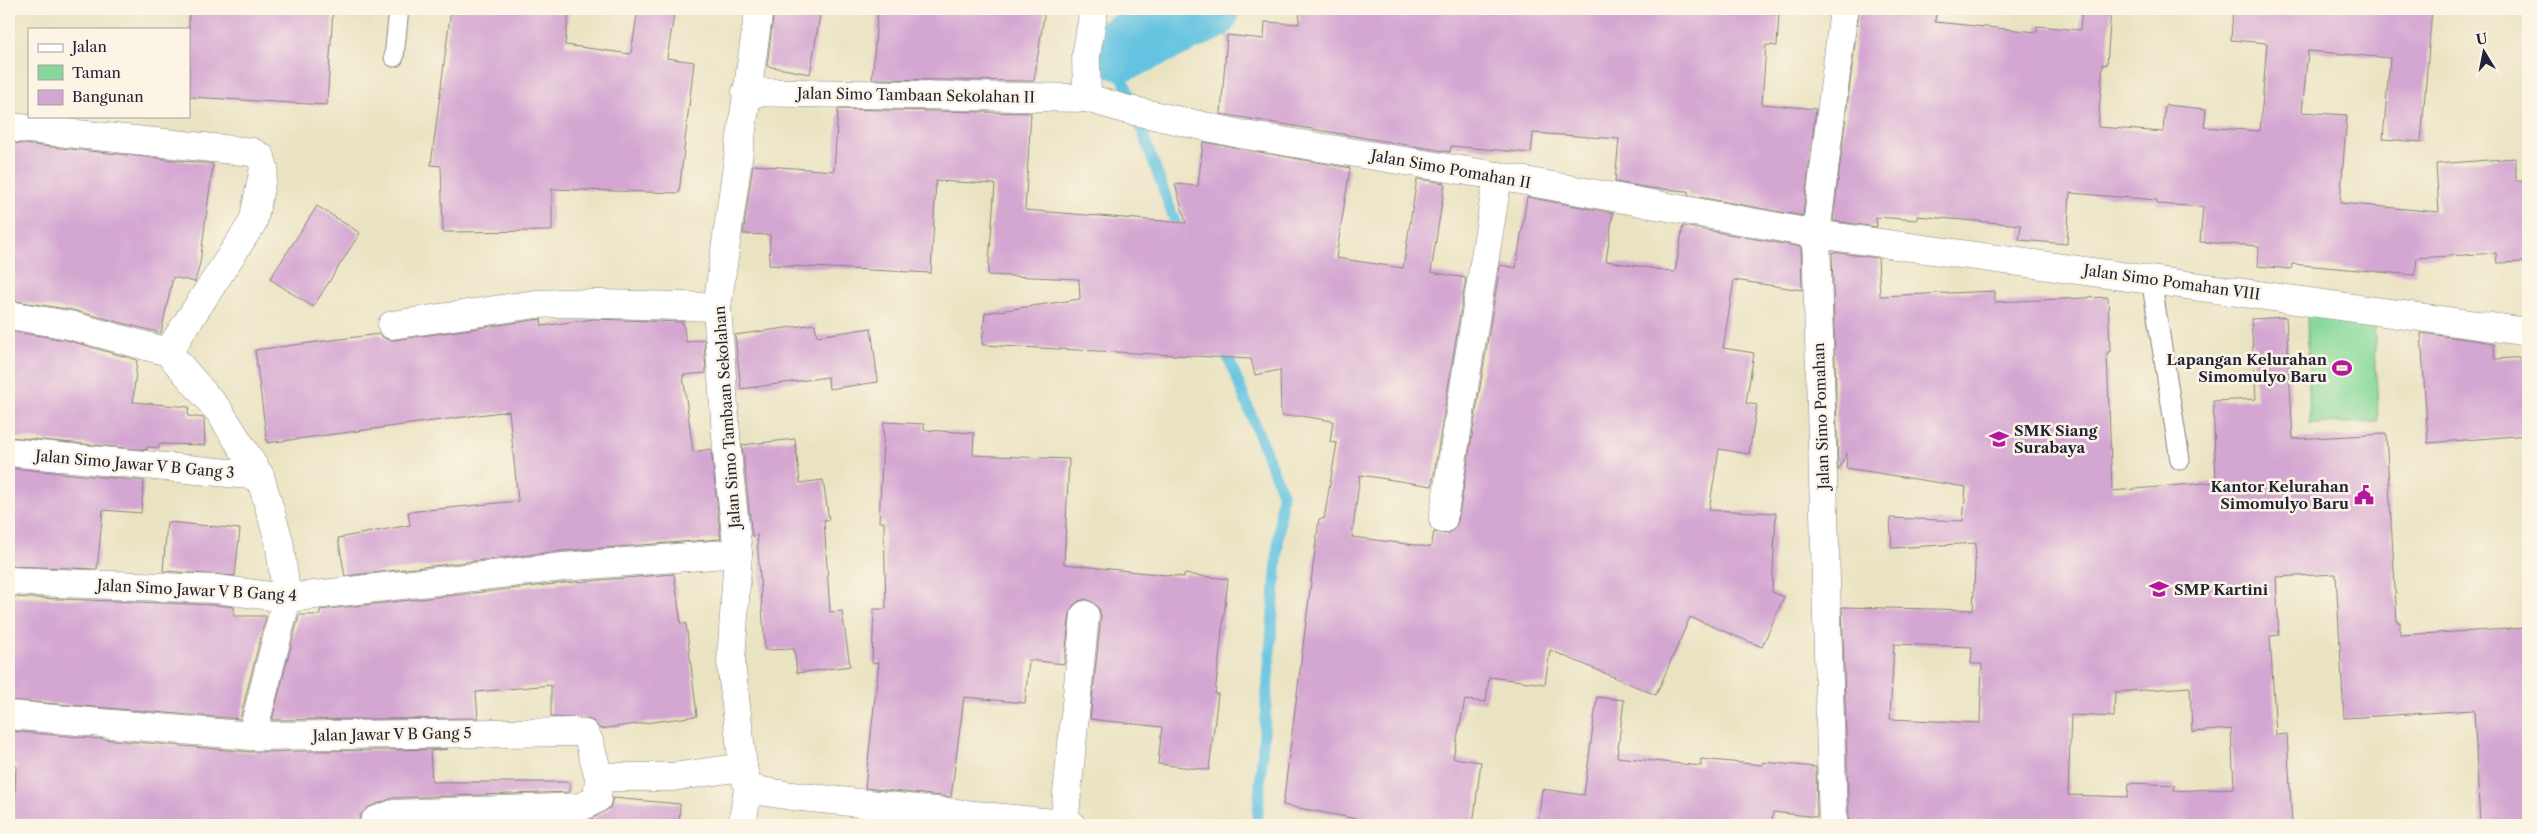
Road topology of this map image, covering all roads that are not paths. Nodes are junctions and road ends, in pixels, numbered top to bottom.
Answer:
1 (399, 9) edge
2 (759, 9) edge
3 (1094, 9) edge
4 (1844, 9) edge
5 (394, 57) dead end
6 (746, 92) junction
7 (1087, 98) junction
8 (9, 127) edge
9 (1498, 176) junction
10 (1816, 234) junction
11 (2152, 279) junction
12 (717, 307) junction
13 (9, 315) edge
14 (392, 325) dead end
15 (2528, 332) edge
16 (168, 352) junction
17 (9, 452) edge
18 (2180, 460) dead end
19 (260, 476) junction
20 (1443, 519) dead end
21 (738, 553) junction
22 (9, 580) edge
23 (287, 598) junction
24 (1085, 615) dead end
25 (9, 715) edge
26 (252, 736) junction
27 (599, 778) junction
28 (746, 778) junction
29 (373, 825) edge
30 (742, 825) edge
31 (1068, 825) edge
32 (1833, 825) edge

1 - 5 lane
2 - 6 street, Jalan Simo Tambaan Sekolahan
3 - 7 street
4 - 10 street, Jalan Simo Pomahan
6 - 7 street, Jalan Simo Tambaan Sekolahan II
6 - 12 street, Jalan Simo Tambaan Sekolahan
7 - 9 street, Jalan Simo Pomahan II
8 - 16 street
9 - 10 street, Jalan Simo Pomahan II
9 - 20 street
10 - 11 street, Jalan Simo Pomahan VIII
10 - 32 street, Jalan Simo Pomahan
11 - 15 street, Jalan Simo Pomahan VIII
11 - 18 lane
12 - 14 street
12 - 21 street, Jalan Simo Tambaan Sekolahan
13 - 16 street
16 - 19 street
17 - 19 street, Jalan Simo Jawar V B Gang 3
19 - 23 street
21 - 23 street, Jalan Simo Jawar V B Gang 4
21 - 28 street, Jalan Simo Tambaan Sekolahan
22 - 23 street, Jalan Simo Jawar V B Gang 4
23 - 26 street
24 - 31 street
25 - 26 street, Jalan Jawar V B Gang 5
26 - 27 street, Jalan Jawar V B Gang 5
27 - 28 street
27 - 29 street
28 - 30 street, Jalan Simo Tambaan Sekolahan
28 - 31 street

